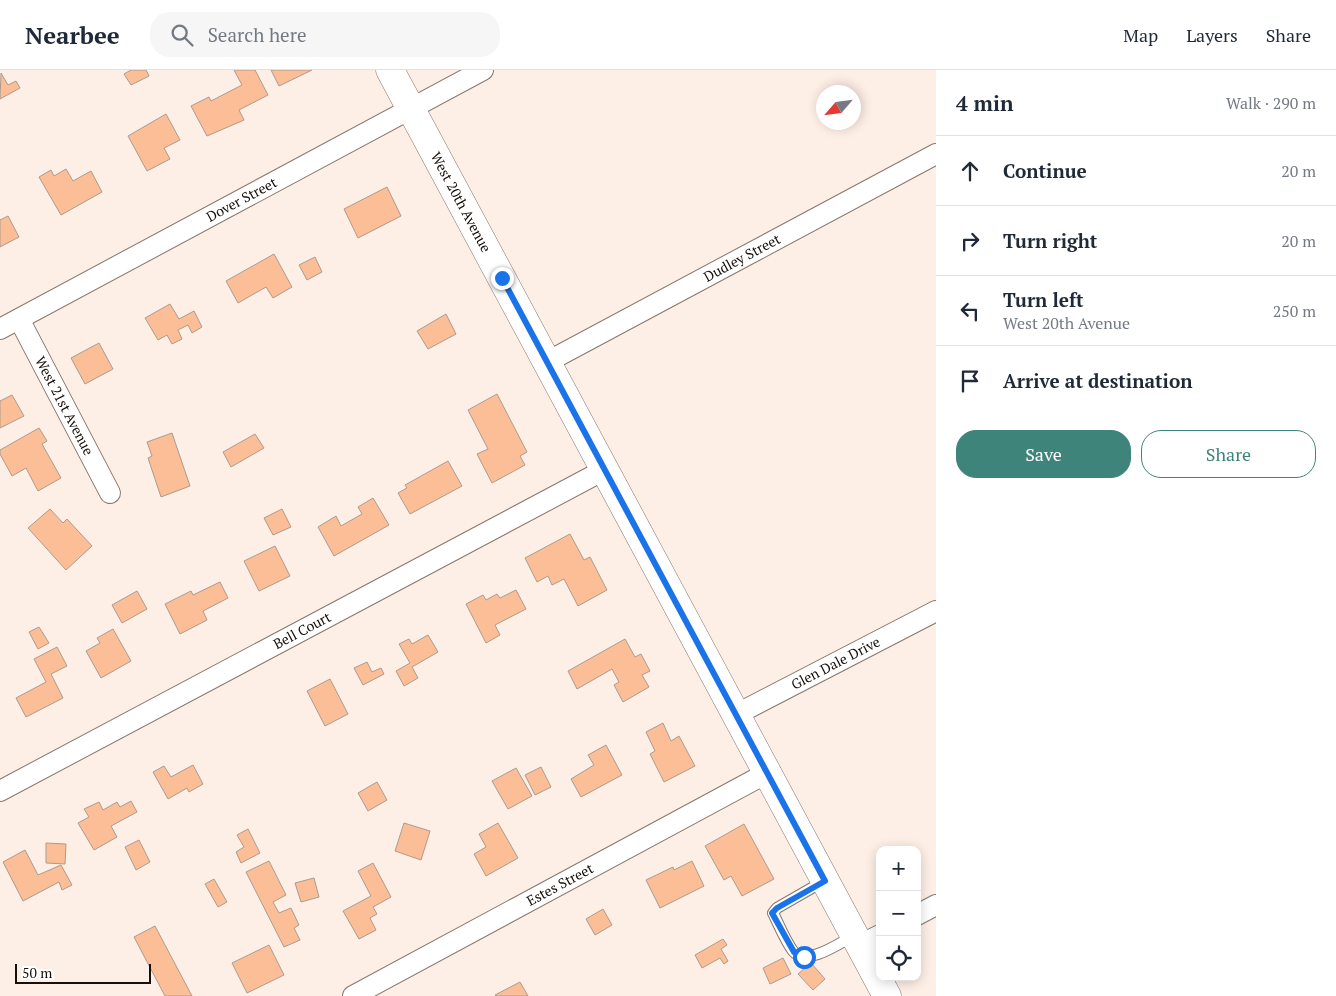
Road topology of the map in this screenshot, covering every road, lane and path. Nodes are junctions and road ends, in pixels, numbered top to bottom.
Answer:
1 (390, 70) edge
2 (483, 70) edge
3 (411, 108) junction
4 (936, 154) edge
5 (19, 319) junction
6 (0, 329) edge
7 (547, 362) junction
8 (604, 470) junction
9 (110, 493) dead end
10 (936, 611) edge
11 (736, 714) junction
12 (768, 773) junction
13 (0, 791) edge
14 (825, 881) junction
15 (936, 905) edge
16 (921, 913) edge
17 (864, 939) edge
18 (353, 996) edge
19 (887, 996) edge

1 - 3 street, West 20th Avenue
2 - 3 street, Dover Street
3 - 5 street, Dover Street
3 - 7 street, West 20th Avenue
4 - 7 street, Dudley Street
5 - 6 street, Dover Street
5 - 9 street, West 21st Avenue
7 - 8 street, West 20th Avenue
8 - 11 street, West 20th Avenue
8 - 13 street, Bell Court
10 - 11 street, Glen Dale Drive
11 - 12 street, West 20th Avenue
12 - 14 street, West 20th Avenue
12 - 18 street, Estes Street
14 - 17 street, West 20th Avenue
14 - 17 lane
15 - 16 street
17 - 19 street, West 20th Avenue

